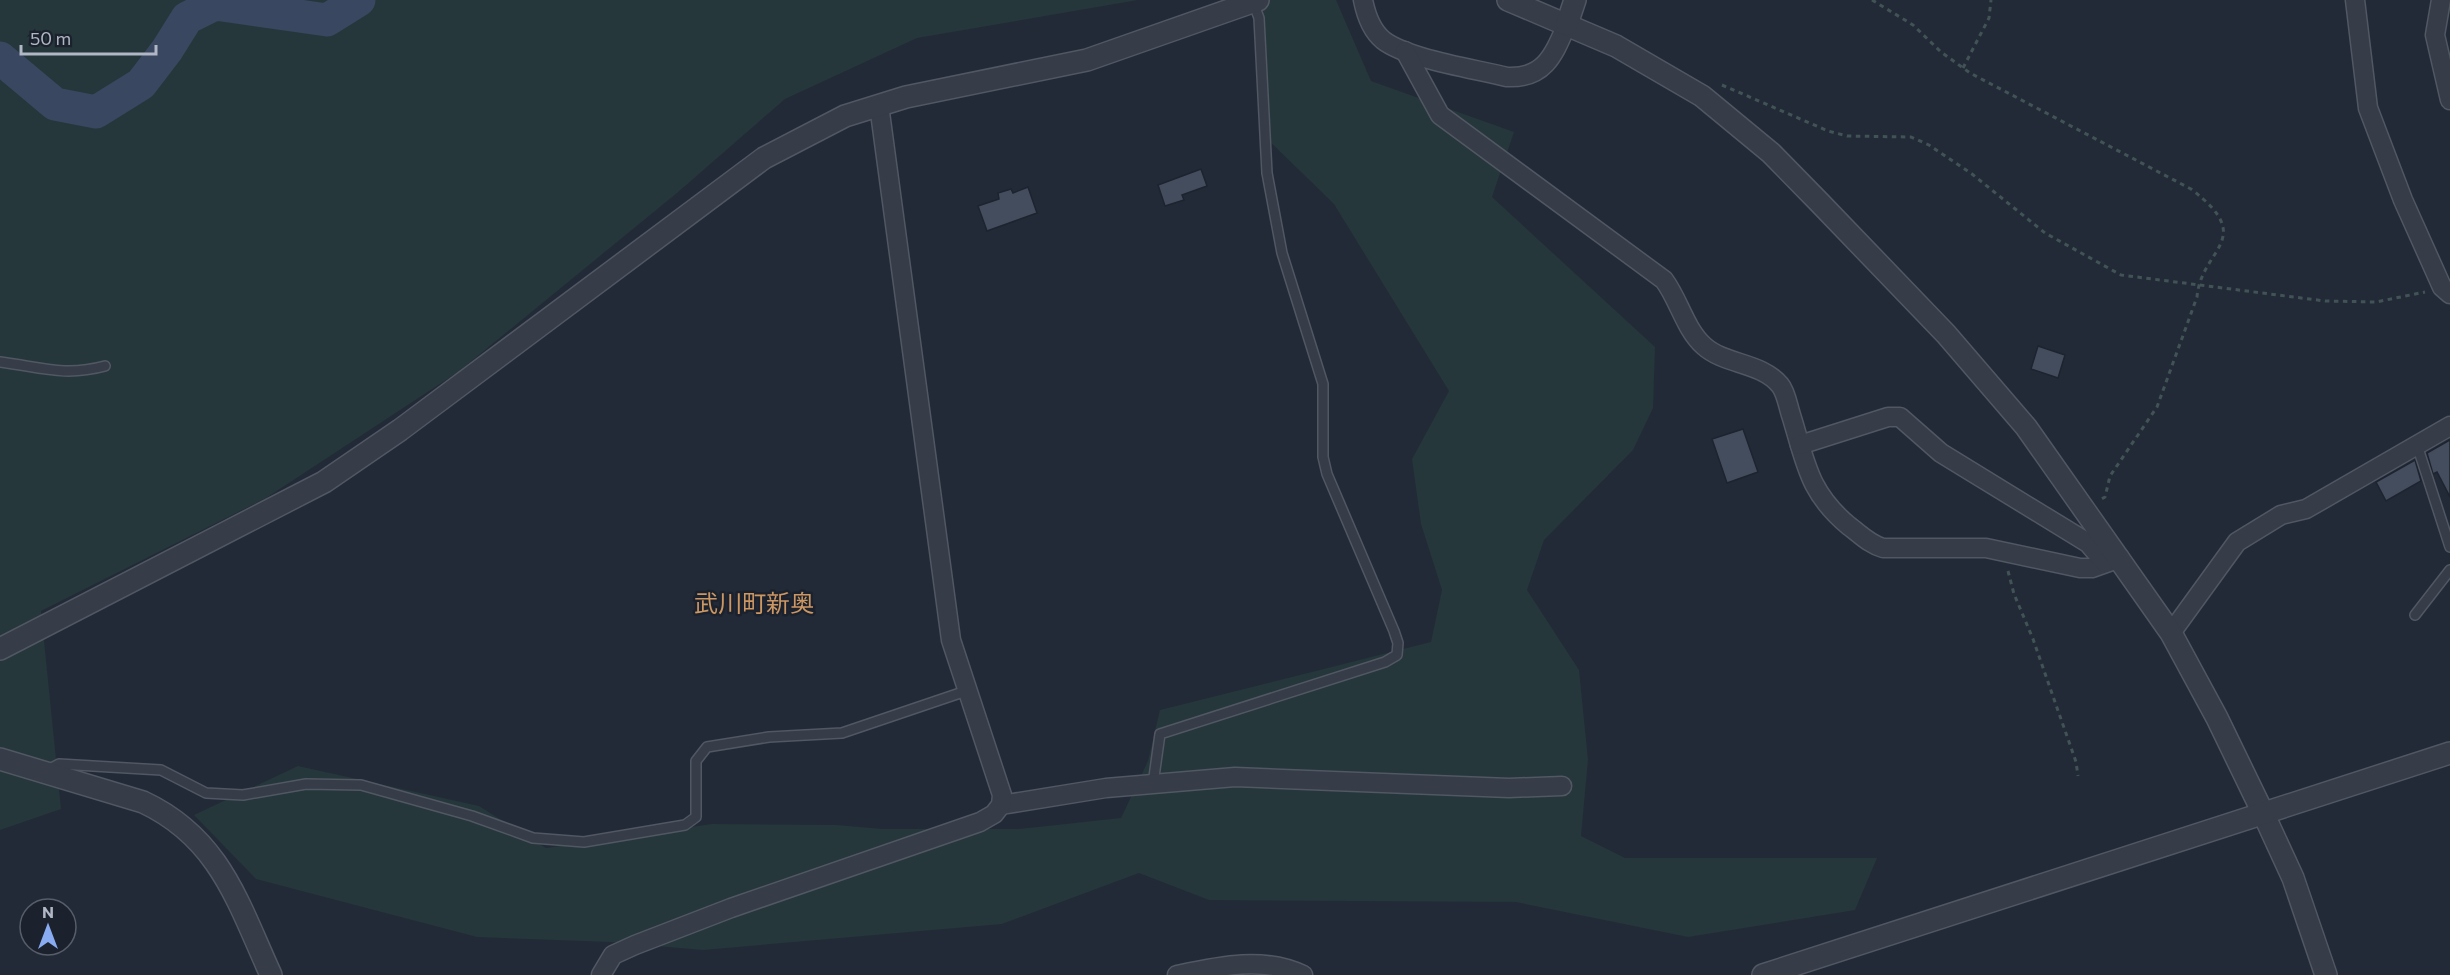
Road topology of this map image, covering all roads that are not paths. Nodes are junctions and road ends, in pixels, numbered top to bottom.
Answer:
1 (1363, 0) edge
2 (1508, 0) edge
3 (1575, 0) edge
4 (2355, 0) edge
5 (2441, 0) edge
6 (1255, 1) edge
7 (1567, 24) junction
8 (1405, 51) junction
9 (2450, 100) edge
10 (879, 105) junction
11 (2446, 290) edge
12 (0, 362) edge
13 (105, 366) dead end
14 (2450, 426) edge
15 (1800, 445) junction
16 (2417, 445) junction
17 (2450, 547) edge
18 (2112, 561) junction
19 (2450, 570) edge
20 (2415, 615) dead end
21 (2172, 633) junction
22 (4, 644) edge
23 (966, 691) junction
24 (2450, 753) edge
25 (0, 759) edge
26 (44, 772) junction
27 (1153, 784) junction
28 (1562, 786) dead end
29 (1000, 805) junction
30 (2264, 814) junction
31 (271, 975) edge
32 (601, 975) edge
33 (1177, 975) edge
34 (1303, 975) edge
35 (1763, 975) edge
36 (2326, 975) edge

1 - 8 street
2 - 7 street
3 - 7 street
4 - 11 street
5 - 9 street
6 - 10 street
6 - 27 lane
7 - 8 street
7 - 18 street
8 - 15 street
10 - 22 street
10 - 23 street
12 - 13 lane
14 - 16 street
15 - 18 street
15 - 18 street
16 - 17 lane
16 - 21 street
18 - 21 street
19 - 20 lane
21 - 30 street
23 - 26 lane
23 - 29 street
24 - 30 street
25 - 26 street
26 - 31 street
27 - 28 street
27 - 29 street
29 - 32 street
30 - 35 street
30 - 36 street
33 - 34 street

